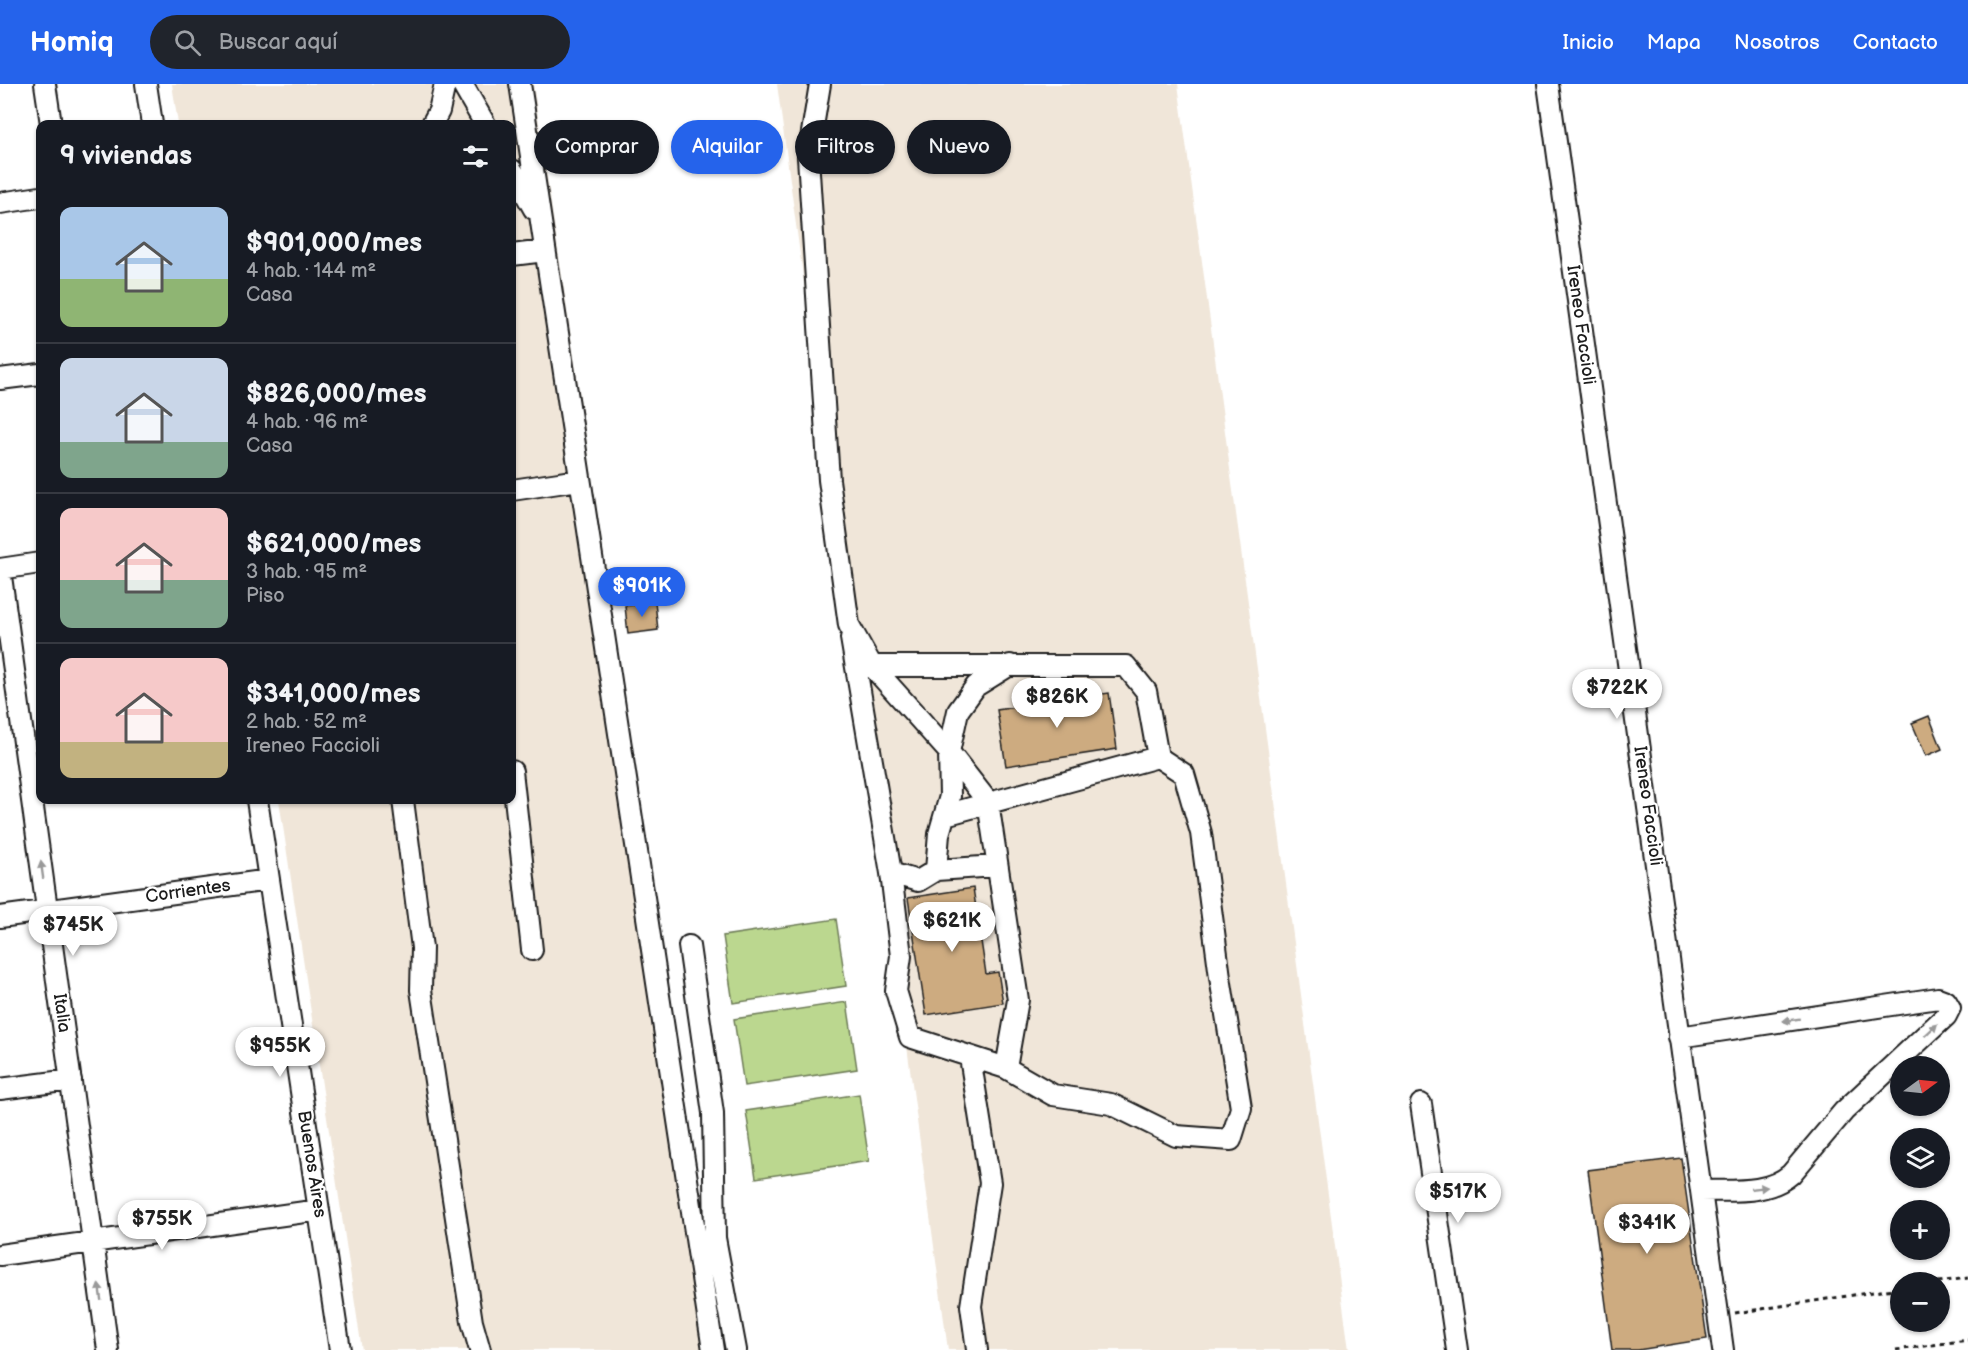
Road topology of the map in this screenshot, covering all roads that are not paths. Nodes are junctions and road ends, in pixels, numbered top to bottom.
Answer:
1 (45, 84) edge
2 (146, 84) edge
3 (445, 84) edge
4 (462, 84) edge
5 (520, 84) edge
6 (820, 84) edge
7 (1548, 84) edge
8 (50, 120) edge
9 (151, 120) edge
10 (434, 120) edge
11 (483, 120) edge
12 (516, 177) edge
13 (36, 198) edge
14 (0, 202) edge
15 (540, 218) junction
16 (545, 251) junction
17 (516, 255) edge
18 (36, 374) edge
19 (0, 379) edge
20 (579, 480) junction
21 (516, 488) edge
22 (36, 564) edge
23 (0, 569) edge
24 (849, 625) junction
25 (1010, 665) junction
26 (872, 666) junction
27 (33, 752) edge
28 (949, 752) junction
29 (1158, 757) junction
30 (36, 786) edge
31 (988, 802) junction
32 (38, 804) edge
33 (258, 804) edge
34 (404, 804) edge
35 (516, 804) edge
36 (945, 814) junction
37 (997, 866) junction
38 (936, 870) junction
39 (891, 873) junction
40 (269, 880) junction
41 (47, 910) junction
42 (0, 917) edge
43 (689, 946) dead end
44 (532, 950) dead end
45 (1679, 1037) junction
46 (970, 1057) junction
47 (1006, 1068) junction
48 (71, 1080) junction
49 (0, 1089) edge
50 (1421, 1104) dead end
51 (1701, 1191) junction
52 (319, 1210) junction
53 (94, 1242) junction
54 (0, 1255) edge
55 (108, 1350) edge
56 (340, 1350) edge
57 (480, 1350) edge
58 (712, 1350) edge
59 (736, 1350) edge
60 (977, 1350) edge
61 (1457, 1350) edge
62 (1723, 1350) edge

1 - 8 street
2 - 9 street
3 - 10 street
4 - 11 street
5 - 15 street
6 - 24 street
7 - 45 street, Ireneo Faccioli
12 - 15 street
13 - 14 street
15 - 16 street
16 - 17 street
16 - 20 street
18 - 19 street
20 - 21 street
20 - 58 street
22 - 23 street
23 - 27 street, Italia
24 - 26 street
24 - 39 street
25 - 26 street
25 - 28 street
25 - 29 street
26 - 28 street
30 -> 27 street, Italia
28 - 31 street
28 - 36 street
29 - 31 street
29 - 47 street
31 - 36 street
31 - 37 street
41 -> 32 street, Italia
33 - 40 street, Buenos Aires
34 - 57 street
35 - 44 street
36 - 38 street
37 - 38 street
37 - 47 street
38 - 39 street
39 - 46 street
40 - 41 street, Corrientes
40 - 52 street, Buenos Aires
41 - 42 street, Corrientes
41 - 48 street, Italia
43 - 59 street
45 - 51 street, Ireneo Faccioli
51 -> 45 street
46 - 47 street
46 - 60 street
48 - 49 street
48 - 53 street, Italia
50 - 61 street
51 - 62 street, Ireneo Faccioli
52 - 53 street
52 - 56 street, Buenos Aires
53 - 54 street
55 -> 53 street, Italia

